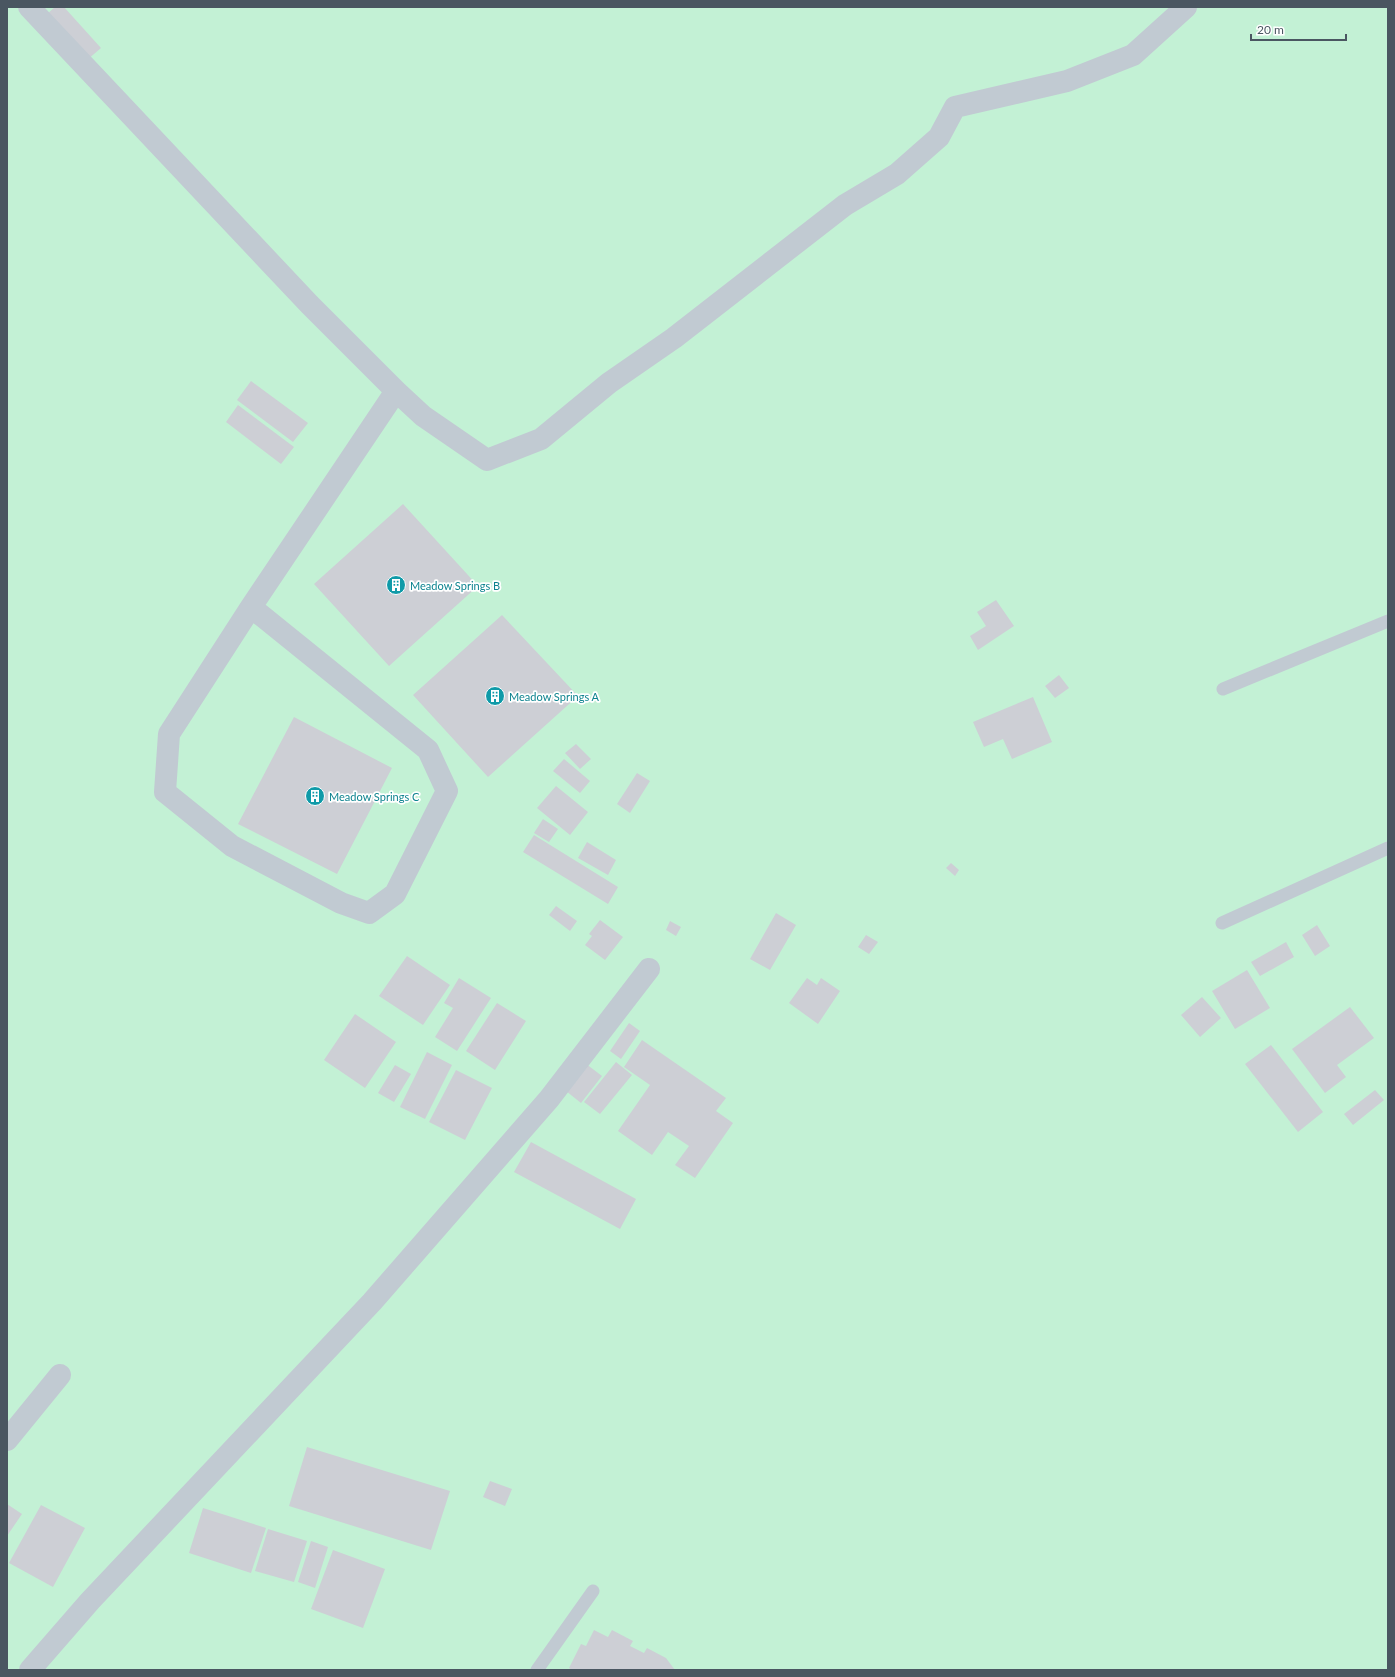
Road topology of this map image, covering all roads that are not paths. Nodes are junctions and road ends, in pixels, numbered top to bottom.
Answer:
1 (29, 7) edge
2 (1186, 7) edge
3 (396, 390) junction
4 (251, 607) junction
5 (1388, 621) edge
6 (1224, 689) dead end
7 (1388, 848) edge
8 (1222, 924) dead end
9 (650, 969) dead end
10 (60, 1375) dead end
11 (7, 1440) edge
12 (593, 1591) dead end
13 (30, 1670) edge
14 (537, 1670) edge

1 - 3 street
2 - 3 street
3 - 4 street
4 - 4 street
5 - 6 lane
7 - 8 lane
9 - 13 street
10 - 11 street
12 - 14 lane

